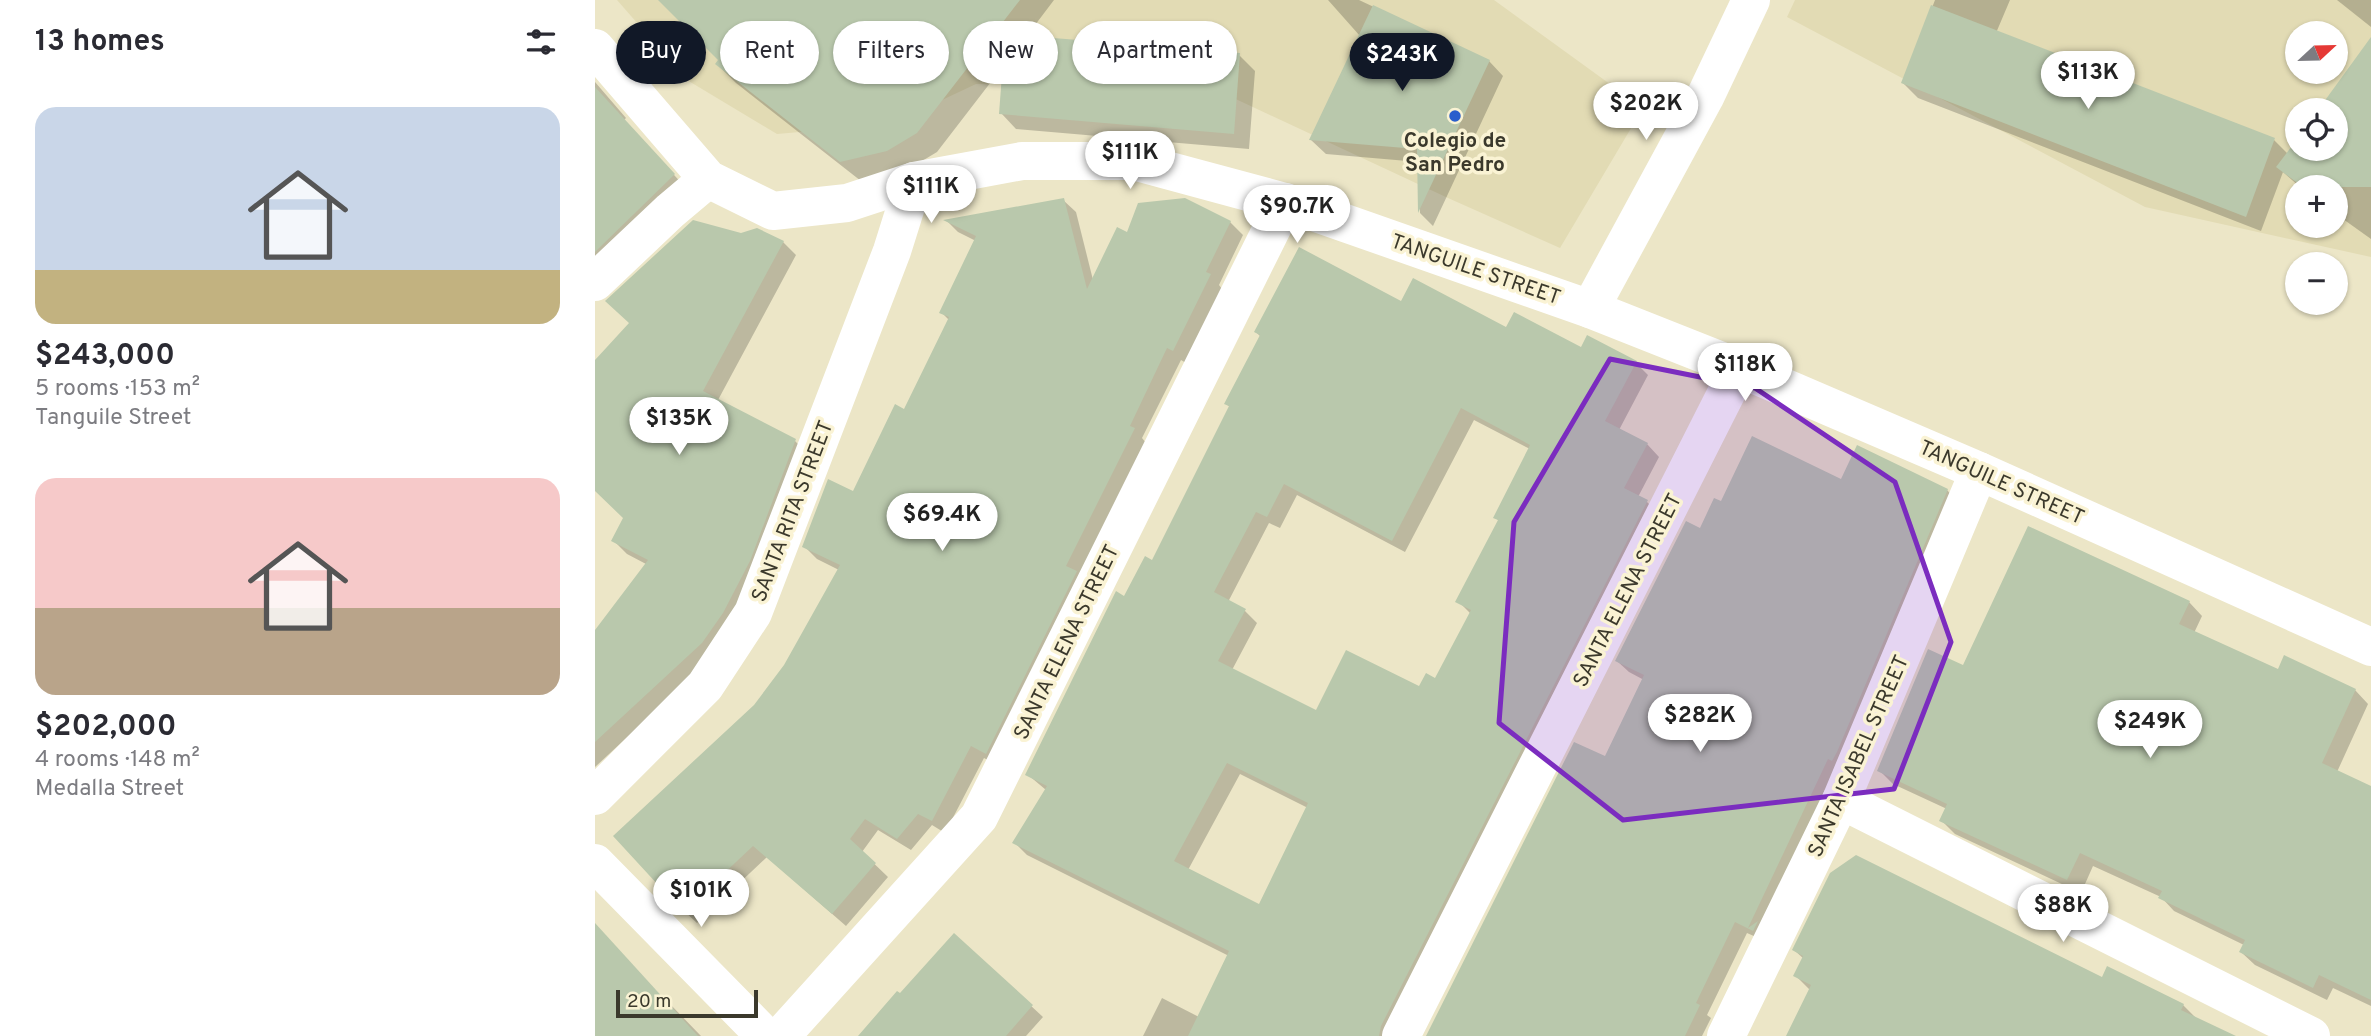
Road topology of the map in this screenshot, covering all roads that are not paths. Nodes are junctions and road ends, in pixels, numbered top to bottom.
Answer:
1 (1751, 0) edge
2 (595, 48) edge
3 (708, 179) junction
4 (914, 181) junction
5 (1285, 202) junction
6 (595, 282) edge
7 (1590, 309) junction
8 (1739, 368) junction
9 (1979, 471) junction
10 (2371, 647) edge
11 (595, 796) edge
12 (1842, 800) junction
13 (595, 863) edge
14 (765, 1036) edge
15 (781, 1036) edge
16 (1401, 1036) edge
17 (1727, 1036) edge
18 (2311, 1036) edge

1 - 7 street
2 - 3 street, TANGUILE STREET
3 - 4 street, TANGUILE STREET
3 - 6 street
4 - 5 street, TANGUILE STREET
4 - 11 street, SANTA RITA STREET
5 - 7 street, TANGUILE STREET
5 - 15 street, SANTA ELENA STREET
7 - 8 street, TANGUILE STREET
8 - 9 street, TANGUILE STREET
8 - 16 street, SANTA ELENA STREET
9 - 10 street, TANGUILE STREET
9 - 12 street, SANTA ISABEL STREET
12 - 17 street, SANTA ISABEL STREET
12 - 18 street
13 - 14 street

